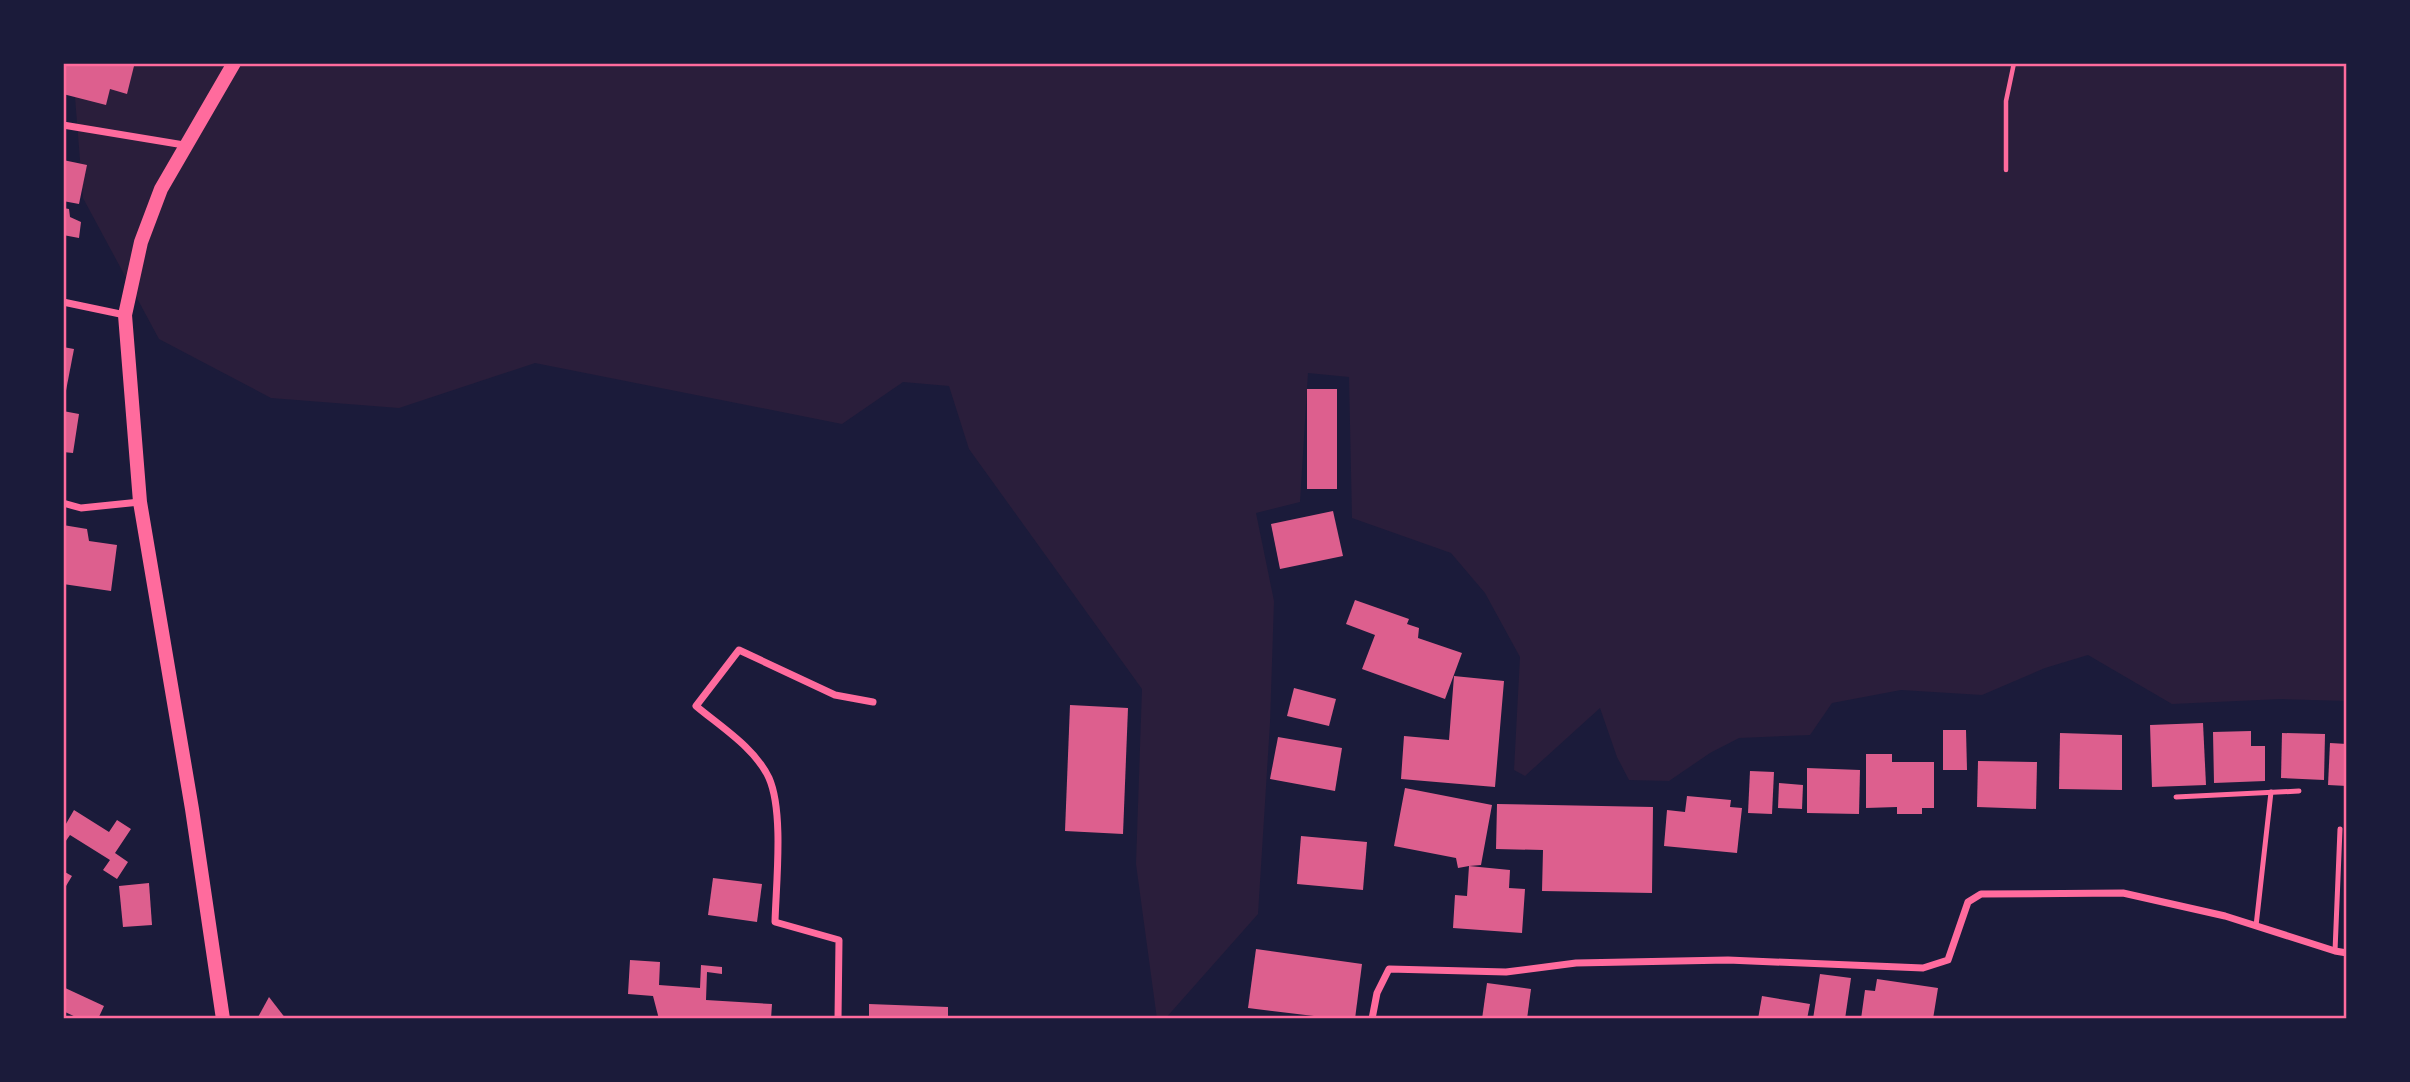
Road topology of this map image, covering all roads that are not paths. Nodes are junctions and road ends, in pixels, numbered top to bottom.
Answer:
1 (234, 63) edge
2 (63, 125) edge
3 (184, 145) junction
4 (63, 302) edge
5 (125, 315) junction
6 (140, 502) junction
7 (63, 503) edge
8 (873, 702) dead end
9 (2299, 790) dead end
10 (2272, 792) junction
11 (2176, 797) dead end
12 (2340, 829) dead end
13 (2256, 926) junction
14 (2334, 951) junction
15 (2347, 953) edge
16 (223, 1019) edge
17 (838, 1019) edge
18 (1372, 1019) edge

1 - 3 main road
2 - 3 street
3 - 5 main road
4 - 5 street
5 - 6 main road
6 - 7 street
6 - 16 main road
8 - 17 street
9 - 10 lane
10 - 11 lane
10 - 13 lane
12 - 14 lane
13 - 14 street
13 - 18 street
14 - 15 street

